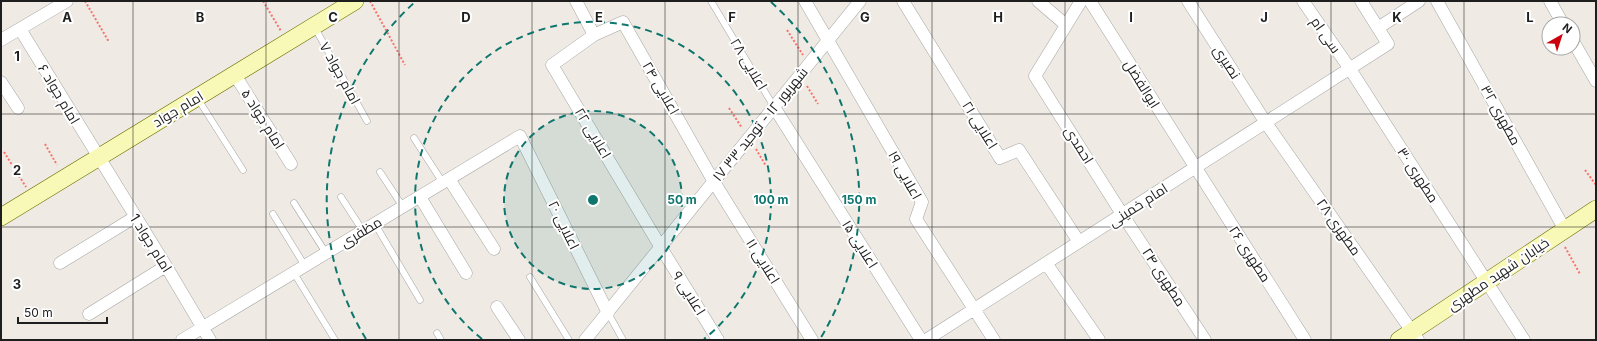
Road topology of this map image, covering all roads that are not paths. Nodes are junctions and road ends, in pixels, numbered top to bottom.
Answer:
1 (67, 1) edge
2 (355, 1) edge
3 (576, 1) edge
4 (711, 1) edge
5 (805, 1) edge
6 (860, 1) edge
7 (903, 1) edge
8 (1038, 1) edge
9 (1081, 1) edge
10 (1090, 1) edge
11 (1188, 1) edge
12 (1303, 1) edge
13 (1361, 1) edge
14 (1419, 1) edge
15 (1437, 1) edge
16 (1550, 1) edge
17 (1558, 16) edge
18 (1066, 24) junction
19 (314, 26) junction
20 (1378, 28) junction
21 (20, 29) junction
22 (594, 35) junction
23 (1, 40) edge
24 (827, 40) junction
25 (1581, 55) edge
26 (1350, 69) junction
27 (235, 74) junction
28 (1596, 81) edge
29 (1, 82) edge
30 (198, 98) junction
31 (774, 107) junction
32 (18, 108) dead end
33 (367, 121) dead end
34 (1266, 123) junction
35 (520, 136) joint
36 (414, 138) dead end
37 (98, 158) junction
38 (291, 164) dead end
39 (1195, 168) junction
40 (243, 170) dead end
41 (380, 172) dead end
42 (446, 181) junction
43 (714, 182) junction
44 (341, 197) dead end
45 (420, 197) junction
46 (294, 203) dead end
47 (403, 207) junction
48 (1596, 209) edge
49 (273, 214) dead end
50 (1122, 214) junction
51 (1, 217) edge
52 (135, 217) junction
53 (375, 224) junction
54 (363, 231) junction
55 (1561, 232) junction
56 (1079, 242) junction
57 (660, 246) junction
58 (494, 249) dead end
59 (326, 253) junction
60 (60, 262) dead end
61 (1046, 263) junction
62 (166, 266) junction
63 (305, 266) junction
64 (294, 272) junction
65 (466, 273) dead end
66 (530, 277) dead end
67 (1486, 281) junction
68 (420, 300) dead end
69 (498, 307) dead end
70 (974, 310) junction
71 (608, 313) junction
72 (89, 314) dead end
73 (202, 328) junction
74 (437, 333) dead end
75 (1410, 337) edge
76 (182, 340) edge
77 (210, 340) edge
78 (335, 340) edge
79 (441, 340) edge
80 (519, 340) edge
81 (569, 340) edge
82 (585, 340) edge
83 (623, 340) edge
84 (718, 340) edge
85 (812, 340) edge
86 (921, 340) edge
87 (926, 340) edge
88 (994, 340) edge
89 (1099, 340) edge
90 (1205, 340) edge
91 (1305, 340) edge
92 (1524, 340) edge

1 - 21 street
2 - 19 street, امام جواد
3 - 22 street
4 - 31 lane, اعلایی ۲۸
5 - 24 street
6 - 24 street, ۱۷ شهریور ۱۲ - توحید ۳۳
7 - 56 street, اعلایی ۲۱
8 - 18 street
9 - 18 street
10 - 39 street, ابوالفضل
11 - 34 street, نصیری
12 - 26 street, سی ام
13 - 20 street
14 - 20 street
15 - 55 street, مطهری ۳۲
16 - 17 street
18 - 50 street, احمدی
19 - 27 street, امام جواد
19 - 33 lane, امام جواد ۷
20 - 26 street, امام خمینی
21 - 23 street
21 - 37 street, امام جواد ۶
22 - 43 street, اعلایی ۲۴
22 - 57 street, اعلایی ۲۲
24 - 31 street, ۱۷ شهریور ۱۲ - توحید ۳۳
24 - 70 street, اعلایی ۱۹
25 - 28 street
26 - 34 street, امام خمینی
26 - 67 street, مطهری ۳۰
27 - 30 street, امام جواد
27 - 38 street, امام جواد ۵
29 - 32 street
30 - 37 street, امام جواد
30 - 40 lane
31 - 43 street, ۱۷ شهریور ۱۲ - توحید ۳۳
31 - 86 street, اعلایی ۱۵
34 - 39 street, امام خمینی
34 - 75 street, مطهری ۲۸
35 - 42 street, مظفری
35 - 71 street, اعلایی ۲۰
36 - 42 lane
37 - 51 street, امام جواد
37 - 52 street, امام جواد 1
39 - 50 street, امام خمینی
39 - 91 street, مطهری ۲۶
41 - 47 lane
42 - 45 street, مظفری
42 - 58 street
43 - 57 street, ۱۷ شهریور ۱۲ - توحید ۳۳
43 - 85 street, اعلایی ۱۱
44 - 54 lane
45 - 47 street, مظفری
45 - 65 street
46 - 59 lane
47 - 53 street, مظفری
48 - 55 street, خیابان شهید مطهری
49 - 63 lane
50 - 56 street, امام خمینی
50 - 90 street, مطهری ۲۴
52 - 60 street
52 - 62 street, امام جواد 1
53 - 54 street, مظفری
53 - 68 lane
54 - 59 street, مظفری
55 - 67 street, خیابان شهید مطهری
56 - 61 street, امام خمینی
57 - 71 street, ۱۷ شهریور ۱۲ - توحید ۳۳
57 - 84 street, اعلایی ۹
59 - 63 street, مظفری
61 - 70 street, امام خمینی
61 - 89 street
62 - 72 street
62 - 73 street, امام جواد 1
63 - 64 street, مظفری
64 - 73 street, مظفری
64 - 78 lane
66 - 81 lane
67 - 75 street, خیابان شهید مطهری
67 - 92 street, مطهری ۳۰
69 - 80 street
70 - 87 street, امام خمینی
70 - 88 street
71 - 82 street, ۱۷ شهریور ۱۲ - توحید ۳۳
71 - 83 lane
73 - 76 street, مظفری
73 - 77 street, امام جواد 1
74 - 79 lane

